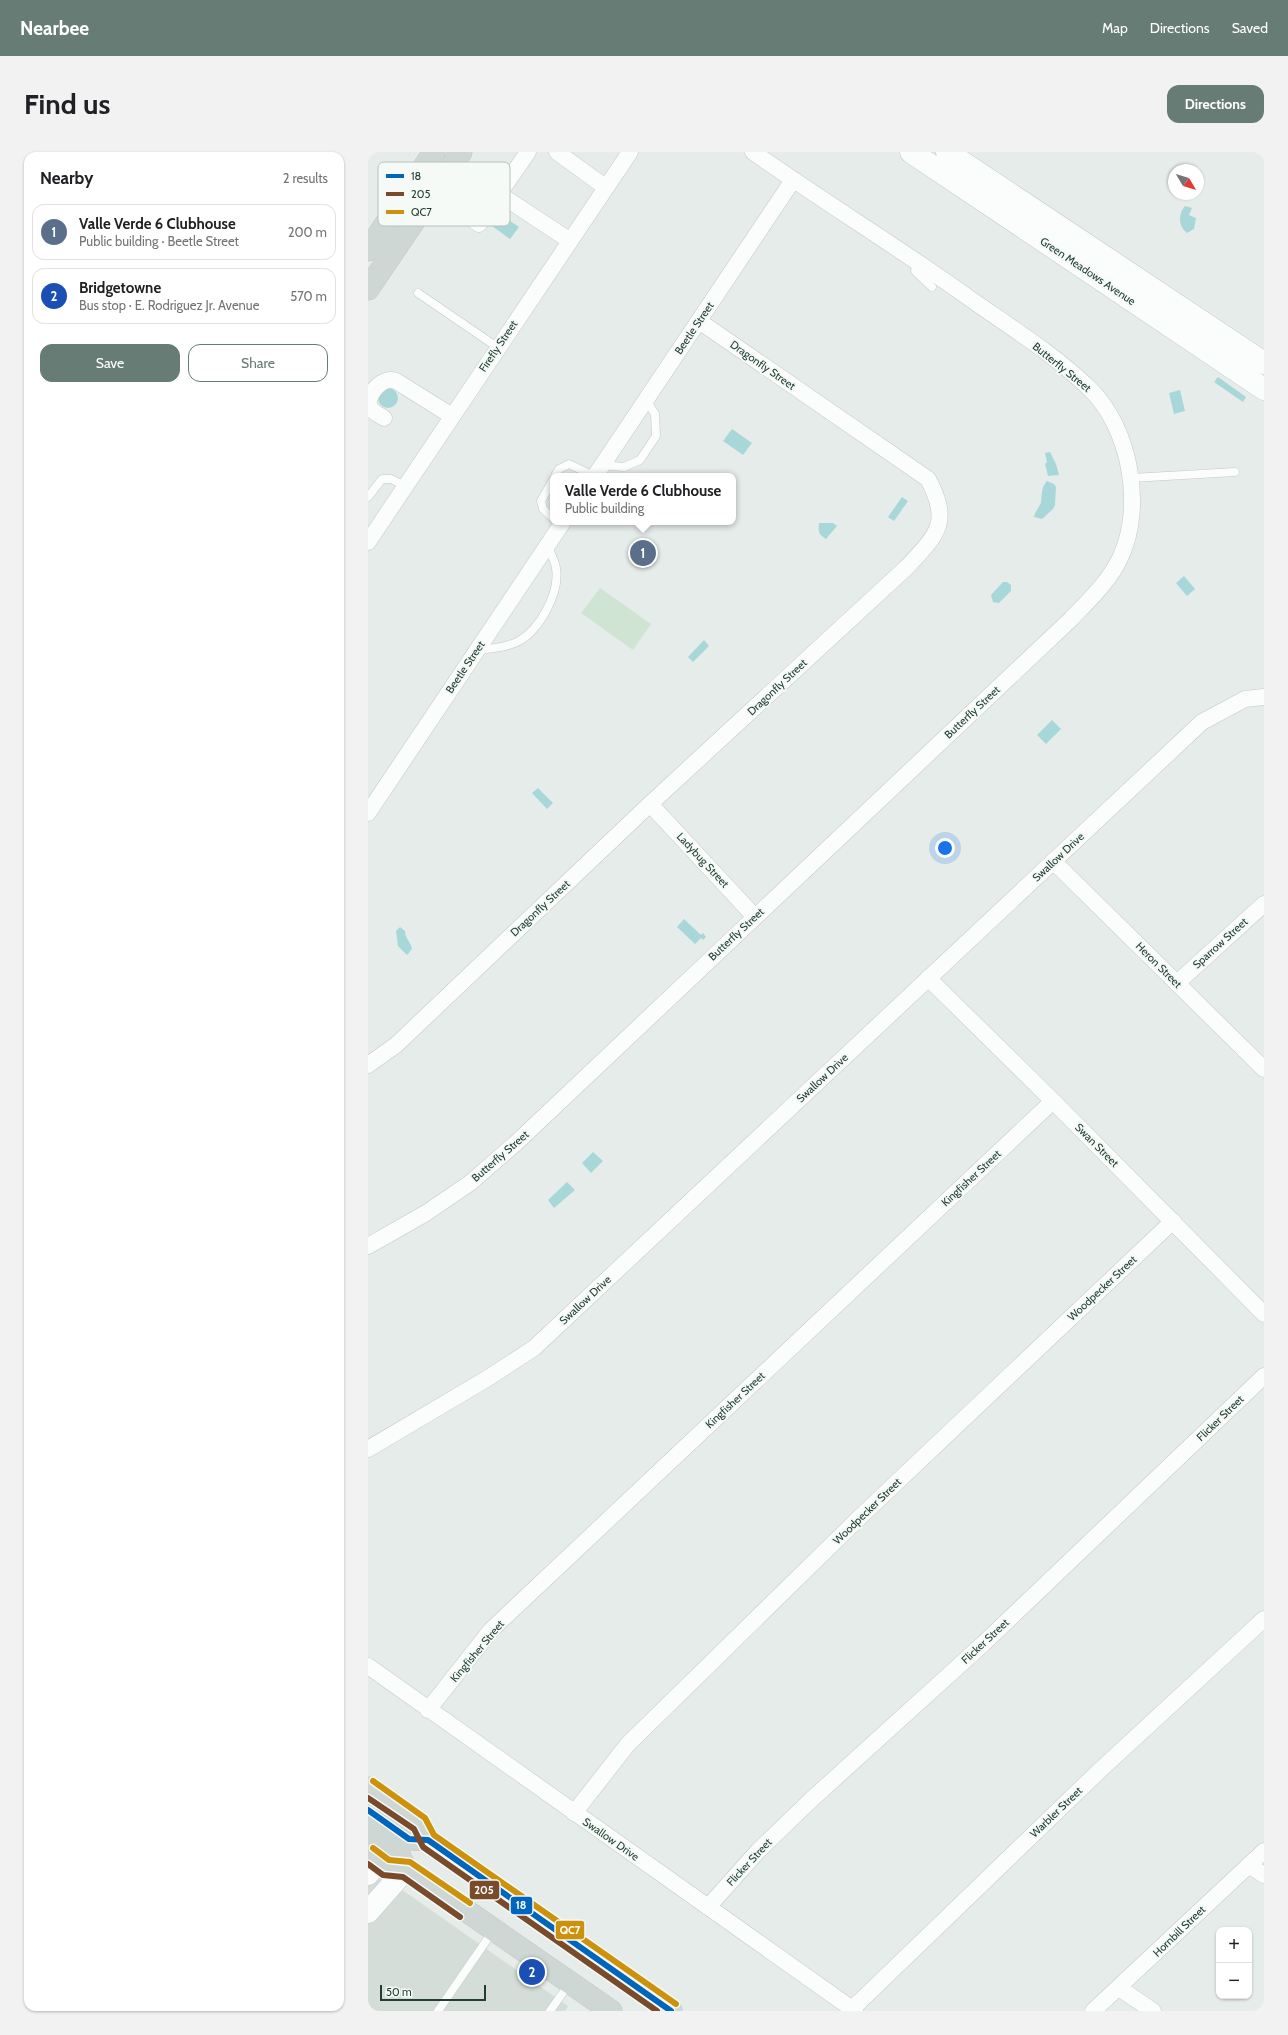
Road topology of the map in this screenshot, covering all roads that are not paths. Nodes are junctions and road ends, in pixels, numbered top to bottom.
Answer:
1 (434, 152) edge
2 (461, 152) edge
3 (528, 152) edge
4 (556, 152) edge
5 (630, 152) edge
6 (753, 152) edge
7 (912, 152) edge
8 (946, 152) edge
9 (427, 162) edge
10 (454, 162) edge
11 (510, 178) edge
12 (793, 180) junction
13 (605, 187) junction
14 (510, 201) edge
15 (384, 226) edge
16 (411, 226) edge
17 (1060, 239) junction
18 (569, 240) junction
19 (368, 250) edge
20 (917, 261) junction
21 (1110, 273) junction
22 (932, 287) dead end
23 (368, 289) edge
24 (418, 293) dead end
25 (699, 321) junction
26 (497, 347) junction
27 (1241, 348) junction
28 (1264, 363) edge
29 (1229, 366) junction
30 (1264, 389) edge
31 (646, 400) junction
32 (452, 416) junction
33 (384, 418) dead end
34 (597, 472) edge
35 (1235, 472) dead end
36 (557, 473) edge
37 (1132, 478) junction
38 (550, 485) edge
39 (405, 486) junction
40 (368, 497) edge
41 (550, 515) edge
42 (557, 525) edge
43 (368, 542) edge
44 (547, 545) junction
45 (477, 650) junction
46 (1264, 697) edge
47 (650, 804) junction
48 (368, 813) edge
49 (1053, 861) junction
50 (1264, 904) edge
51 (755, 917) junction
52 (928, 978) junction
53 (1177, 983) junction
54 (368, 1065) edge
55 (1264, 1070) edge
56 (1053, 1101) junction
57 (1173, 1221) junction
58 (368, 1246) edge
59 (1264, 1314) edge
60 (1264, 1376) edge
61 (368, 1449) edge
62 (1262, 1626) edge
63 (368, 1666) edge
64 (428, 1710) junction
65 (368, 1788) edge
66 (368, 1810) edge
67 (574, 1813) junction
68 (368, 1832) edge
69 (410, 1850) junction
70 (1264, 1851) edge
71 (372, 1863) edge
72 (1249, 1865) junction
73 (1264, 1876) edge
74 (708, 1907) junction
75 (368, 1912) edge
76 (493, 1930) junction
77 (570, 1982) junction
78 (1119, 1988) junction
79 (603, 2009) edge
80 (854, 2010) edge
81 (438, 2011) edge
82 (550, 2011) edge
83 (671, 2011) edge
84 (1093, 2011) edge
85 (1153, 2011) edge

1 - 9 main road
2 - 10 main road
3 - 11 street
4 - 13 street
5 - 13 street, Firefly Street
6 - 12 street, Butterfly Street
7 - 17 street, Green Meadows Avenue
8 - 17 street, Green Meadows Avenue
12 - 20 street, Butterfly Street
12 - 25 street, Beetle Street
13 - 18 street, Firefly Street
14 - 18 street
15 - 19 main road
16 - 23 main road
17 - 21 street, Green Meadows Avenue
18 - 26 street, Firefly Street
20 - 22 lane
20 - 37 street, Butterfly Street
21 - 27 street, Green Meadows Avenue
21 - 29 street, Green Meadows Avenue
24 - 26 lane
25 - 31 street, Beetle Street
25 - 47 street, Dragonfly Street
26 - 32 street, Firefly Street
27 - 28 street, Green Meadows Avenue
27 - 29 street
29 - 30 street, Green Meadows Avenue
31 - 34 street, Beetle Street
31 - 34 lane
32 - 33 street
32 - 39 street, Firefly Street
34 - 36 lane
35 - 37 lane
37 - 51 street, Butterfly Street
38 - 41 lane
39 - 40 lane
39 - 43 street, Firefly Street
42 - 44 street, Beetle Street
44 - 45 street, Beetle Street
44 - 45 lane
45 - 48 street, Beetle Street
46 - 49 street, Swallow Drive
47 - 51 street, Ladybug Street
47 - 54 street, Dragonfly Street
49 - 52 street, Swallow Drive
49 - 53 street, Heron Street
50 - 53 street, Sparrow Street
51 - 58 street, Butterfly Street
52 - 56 street, Swan Street
52 - 61 street, Swallow Drive
53 - 55 street, Heron Street
56 - 57 street, Swan Street
56 - 64 street, Kingfisher Street
57 - 59 street, Swan Street
57 - 67 street, Woodpecker Street
60 - 74 street, Flicker Street
62 - 80 street, Warbler Street
63 - 64 street, Swallow Drive
64 - 67 street, Swallow Drive
65 - 69 main road
66 - 69 main road
67 - 74 street, Swallow Drive
68 - 69 main road
69 - 71 main road
69 - 75 street
69 - 76 main road
69 - 83 main road
70 - 72 street, Hornbill Street
72 - 73 street
72 - 78 street, Hornbill Street
74 - 80 street, Swallow Drive
76 - 77 main road
76 - 81 lane
77 - 79 main road
77 - 82 lane
78 - 84 street, Hornbill Street
78 - 85 street

